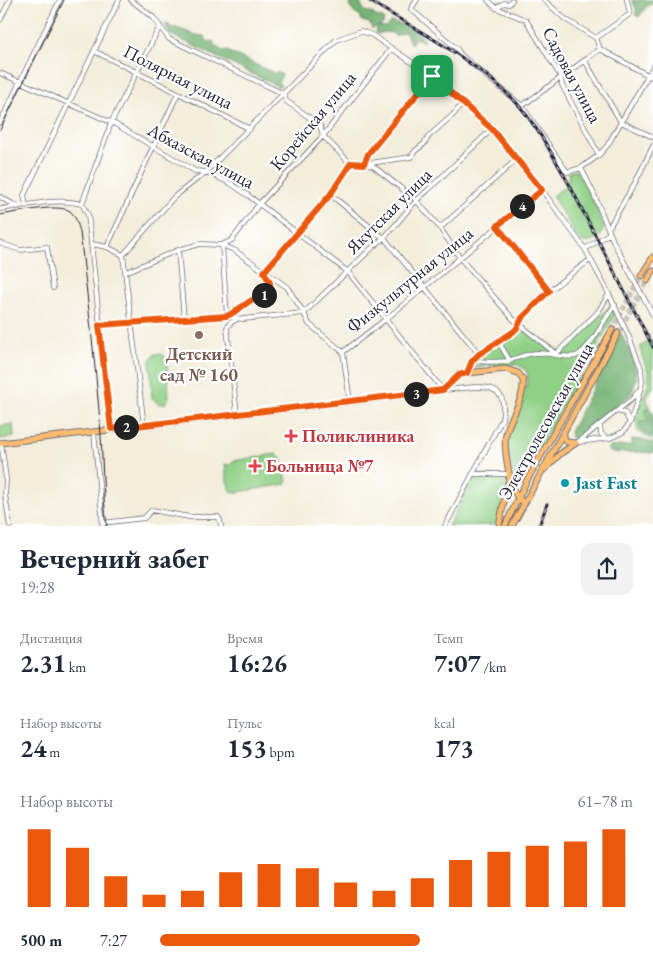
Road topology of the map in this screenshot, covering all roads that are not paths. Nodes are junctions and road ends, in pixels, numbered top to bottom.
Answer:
1 (10, 0) edge
2 (60, 0) edge
3 (119, 0) edge
4 (131, 0) edge
5 (418, 0) edge
6 (488, 0) edge
7 (512, 0) edge
8 (544, 0) edge
9 (627, 0) edge
10 (496, 8) junction
11 (0, 20) edge
12 (160, 26) junction
13 (596, 38) junction
14 (391, 49) junction
15 (600, 49) junction
16 (94, 51) junction
17 (585, 61) junction
18 (653, 67) edge
19 (138, 72) junction
20 (0, 73) edge
21 (432, 76) junction
22 (561, 77) junction
23 (651, 77) edge
24 (20, 82) junction
25 (178, 93) junction
26 (284, 94) junction
27 (69, 103) junction
28 (463, 103) junction
29 (522, 106) junction
30 (621, 122) junction
31 (0, 123) edge
32 (111, 123) junction
33 (250, 128) junction
34 (492, 129) junction
35 (323, 136) junction
36 (653, 137) edge
37 (653, 146) edge
38 (153, 147) junction
39 (599, 155) junction
40 (517, 159) junction
41 (351, 163) junction
42 (364, 164) junction
43 (581, 168) junction
44 (206, 172) junction
45 (542, 190) junction
46 (330, 195) junction
47 (0, 197) edge
48 (416, 200) junction
49 (82, 204) junction
50 (259, 204) junction
51 (26, 206) junction
52 (18, 207) junction
53 (0, 209) edge
54 (497, 226) junction
55 (440, 228) junction
56 (609, 231) junction
57 (297, 233) junction
58 (384, 239) junction
59 (0, 243) edge
60 (92, 244) junction
61 (222, 245) junction
62 (107, 247) junction
63 (178, 250) junction
64 (584, 250) junction
65 (123, 255) junction
66 (653, 257) edge
67 (460, 258) junction
68 (590, 260) junction
69 (653, 271) edge
70 (126, 272) junction
71 (264, 272) junction
72 (348, 272) junction
73 (641, 276) tunnel mouth
74 (647, 281) tunnel mouth
75 (424, 287) junction
76 (53, 288) dead end
77 (549, 291) junction
78 (609, 294) junction
79 (615, 305) junction
80 (652, 312) edge
81 (304, 313) junction
82 (227, 316) junction
83 (239, 318) junction
84 (184, 319) junction
85 (386, 319) junction
86 (131, 323) junction
87 (519, 323) junction
88 (99, 325) junction
89 (612, 330) tunnel mouth
90 (618, 333) tunnel mouth
91 (502, 339) junction
92 (343, 352) junction
93 (479, 354) junction
94 (556, 354) junction
95 (472, 361) junction
96 (510, 361) junction
97 (467, 373) junction
98 (641, 386) junction
99 (443, 390) junction
100 (350, 402) junction
101 (618, 411) junction
102 (237, 415) junction
103 (630, 423) junction
104 (600, 425) junction
105 (144, 426) junction
106 (111, 429) junction
107 (564, 431) junction
108 (94, 432) junction
109 (607, 438) junction
110 (1, 443) edge
111 (577, 443) junction
112 (473, 474) junction
113 (509, 474) junction
114 (541, 474) junction
115 (511, 481) junction
116 (526, 482) junction
117 (518, 499) junction
118 (524, 503) junction
119 (102, 524) edge
120 (10, 526) edge
121 (221, 526) edge
122 (445, 526) edge
123 (499, 526) edge
124 (505, 526) edge
125 (512, 526) edge

1 - 11 street
2 - 24 street
3 - 16 street
4 - 12 street
5 - 29 street
6 - 10 street, Садовая улица
7 - 10 street
8 - 13 street
9 - 13 street
10 - 22 street, Садовая улица
12 - 19 street
12 - 26 street
13 - 15 street
14 - 21 street
14 - 26 street
14 - 35 street, Корейская улица
15 - 17 street
15 - 23 street
16 - 19 street, Полярная улица
16 - 27 street
17 - 22 street
17 - 30 street
18 - 23 street
19 - 25 street, Полярная улица
19 - 32 street
20 - 24 street, Абхазская улица
21 - 28 street
21 - 42 street
22 - 29 street
22 - 39 street, Садовая улица
23 - 30 street
24 - 27 street, Абхазская улица
24 - 31 street
25 - 33 street, Полярная улица
25 - 38 street
26 - 33 street
26 - 35 street
27 - 32 street, Абхазская улица
27 - 51 street
28 - 34 street
28 - 42 street
29 - 43 street
30 - 36 street
30 - 39 street
32 - 38 street, Абхазская улица
32 - 49 street
33 - 44 street
34 - 40 street
34 - 48 street, Якутская улица
35 - 41 street
35 - 50 street, Корейская улица
37 - 56 street
38 - 44 street, Абхазская улица
38 - 62 street
39 - 43 street
40 - 45 street
40 - 55 street
41 - 42 street
41 - 46 street
42 - 48 street
43 - 56 street
44 - 50 street, Абхазская улица
44 - 65 street
45 - 54 street, Физкультурная улица
45 - 64 street
46 - 57 street
46 - 58 street
47 - 52 street
48 - 55 street
48 - 58 street, Якутская улица
49 - 51 street
49 - 60 street
50 - 57 street, Абхазская улица
50 - 61 street, Корейская улица
51 - 52 street
52 - 53 street
54 - 67 street, Физкультурная улица
54 - 77 street
55 - 67 street
56 - 64 street
56 - 80 street
57 - 71 street
57 - 72 street, Абхазская улица
58 - 72 street, Якутская улица
58 - 75 street
59 - 76 street
60 - 62 street
60 - 88 street
61 - 63 street
61 - 71 street
61 - 82 street
62 - 65 street
63 - 70 street
63 - 84 street
64 - 68 street
65 - 70 street
66 - 73 main road
67 - 75 street, Физкультурная улица
67 - 87 street
68 - 77 street
68 - 78 street
69 - 74 main road
70 - 86 street
71 - 81 street
71 - 82 street
72 - 81 street, Якутская улица
72 - 85 street, Абхазская улица
75 - 85 street, Физкультурная улица
75 - 93 street
77 - 87 street
78 - 79 street
78 - 94 street
79 - 94 street
79 - 98 street
81 - 83 street
81 - 92 street
82 - 83 street
82 - 84 street
83 - 102 street
84 - 86 street
85 - 92 street, Физкультурная улица
85 - 99 street, Абхазская улица
86 - 88 street
86 - 105 street
87 - 91 street
87 - 94 street
88 - 106 street
89 - 116 main road, Электролесовская улица
90 - 107 main road, Электролесовская улица
91 - 93 street
91 - 96 street
92 - 100 street
93 - 95 street
94 - 96 street
95 - 96 street
95 - 97 street
97 - 99 main road
97 - 113 main road
98 - 101 street
98 - 103 street
99 - 100 main road
99 - 112 street
100 - 102 main road
101 - 103 street
101 - 104 street
102 - 105 main road
103 - 109 street
104 - 109 street
104 - 111 street
105 - 106 main road
106 - 108 main road
107 - 111 main road
107 - 114 main road, Электролесовская улица
108 - 110 main road
108 - 119 street
109 - 111 street
110 - 120 street
111 - 114 main road
112 - 113 street
112 - 122 street
113 - 115 main road
113 - 123 main road
114 - 118 main road, Электролесовская улица
115 - 116 main road
115 - 117 main road
116 - 117 main road, Электролесовская улица
117 - 118 main road
117 - 124 main road, Электролесовская улица
118 - 125 main road, Электролесовская улица
119 - 121 street

